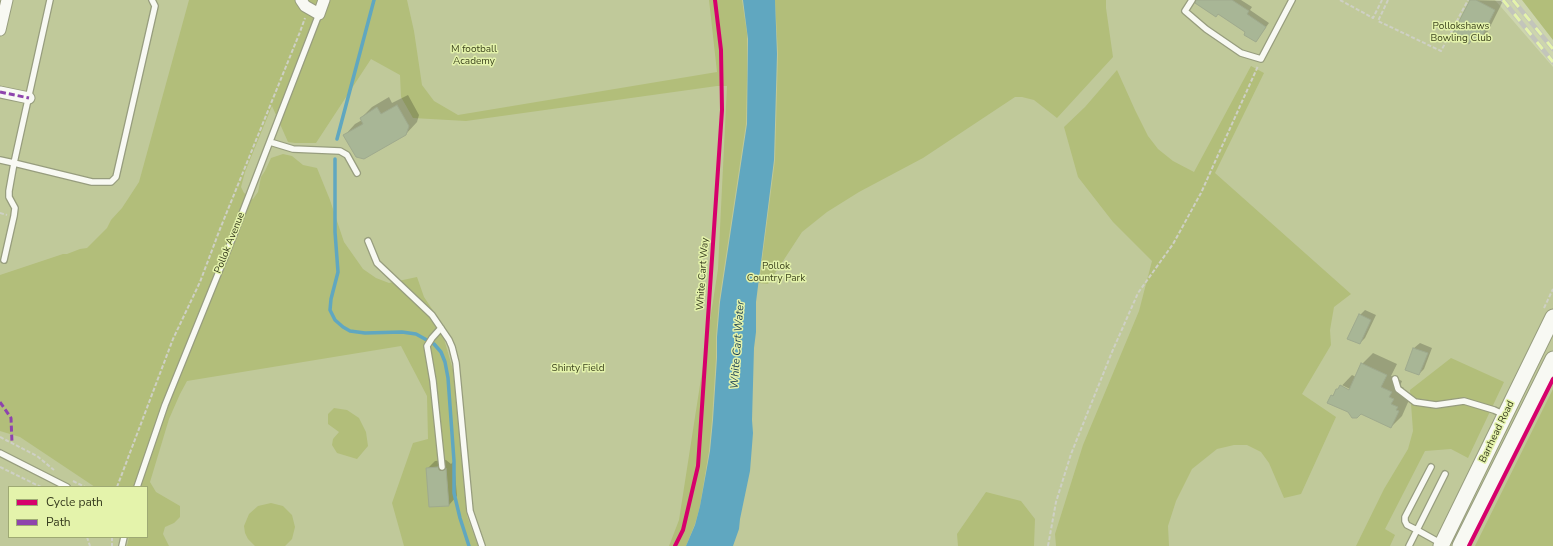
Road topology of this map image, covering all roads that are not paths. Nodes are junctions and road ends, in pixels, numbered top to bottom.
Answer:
1 (7, 0) edge
2 (50, 0) edge
3 (152, 0) edge
4 (324, 0) edge
5 (1192, 0) edge
6 (1292, 0) edge
7 (304, 4) edge
8 (319, 14) junction
9 (0, 30) edge
10 (0, 92) edge
11 (29, 98) junction
12 (270, 142) junction
13 (0, 160) edge
14 (14, 163) junction
15 (357, 173) dead end
16 (368, 241) dead end
17 (4, 260) dead end
18 (1553, 317) edge
19 (441, 328) junction
20 (1553, 359) edge
21 (1395, 379) dead end
22 (1505, 415) junction
23 (1521, 423) junction
24 (0, 453) edge
25 (442, 467) dead end
26 (1431, 467) dead end
27 (1445, 474) dead end
28 (65, 486) edge
29 (137, 486) edge
30 (1417, 530) junction
31 (1442, 545) edge
32 (482, 546) edge
33 (1409, 546) edge
34 (1460, 546) edge

1 - 9 street
2 - 11 lane
3 - 14 lane
4 - 8 street, Pollok Avenue
5 - 6 lane
7 - 8 street
8 - 12 lane, Pollok Avenue
10 - 11 street
11 - 14 lane
12 - 15 lane
12 - 29 lane, Pollok Avenue
13 - 14 lane
14 - 17 lane
16 - 19 lane
18 - 22 main road, Barrhead Road
19 - 25 lane
19 - 32 lane
20 - 23 main road, Barrhead Road
21 - 22 lane
22 - 23 main road
22 - 31 main road, Barrhead Road
23 - 34 main road, Barrhead Road
24 - 28 lane
26 - 30 lane
27 - 30 lane
30 - 31 lane
30 - 33 lane

